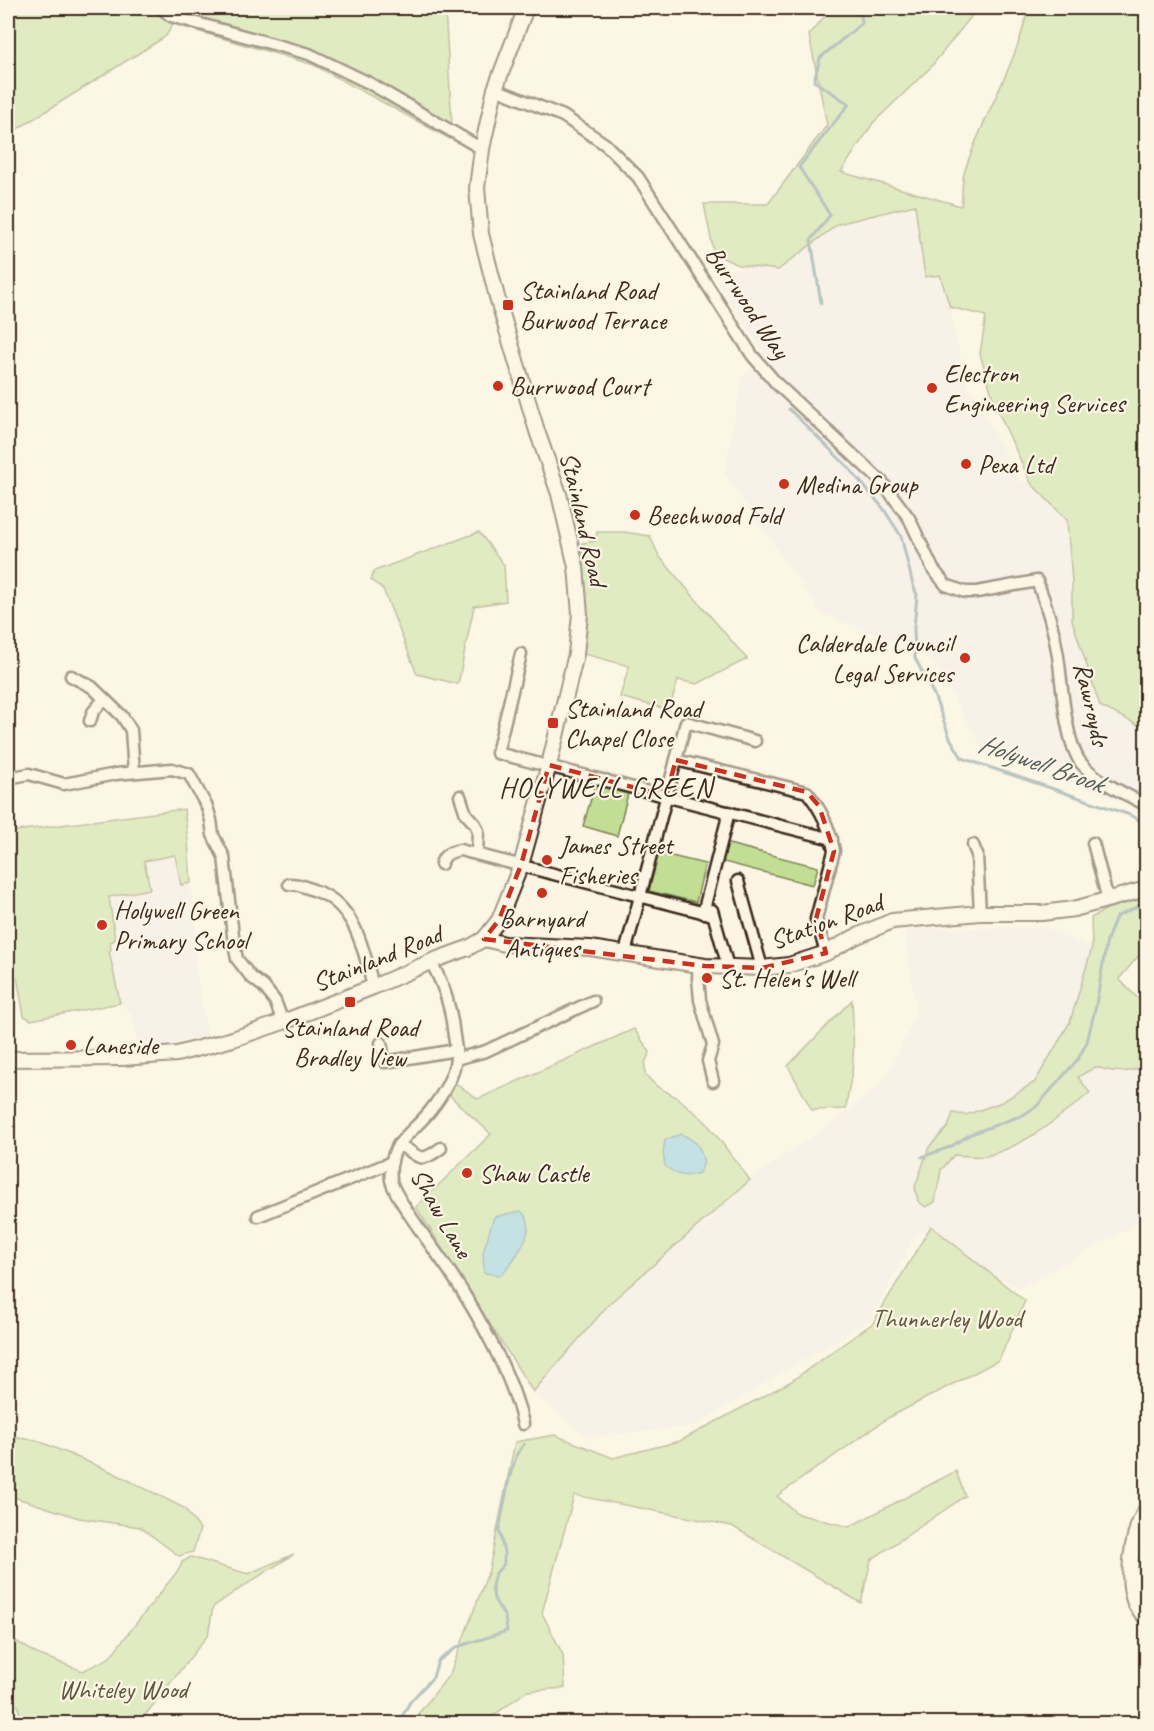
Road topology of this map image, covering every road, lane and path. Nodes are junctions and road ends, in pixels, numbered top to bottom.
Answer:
1 (160, 8) edge
2 (526, 8) edge
3 (495, 89) junction
4 (482, 148) junction
5 (1037, 581) joint
6 (521, 654) dead end
7 (71, 676) dead end
8 (104, 699) junction
9 (90, 722) dead end
10 (755, 741) dead end
11 (676, 760) junction
12 (549, 765) junction
13 (134, 772) junction
14 (8, 778) edge
15 (460, 796) dead end
16 (666, 796) junction
17 (1146, 805) edge
18 (729, 812) junction
19 (1093, 843) dead end
20 (833, 845) junction
21 (973, 845) dead end
22 (477, 854) junction
23 (441, 864) dead end
24 (521, 865) junction
25 (738, 881) dead end
26 (289, 884) dead end
27 (1146, 889) edge
28 (640, 896) junction
29 (1108, 900) junction
30 (980, 913) junction
31 (708, 914) junction
32 (484, 939) junction
33 (625, 953) junction
34 (826, 953) junction
35 (431, 962) junction
36 (699, 965) junction
37 (728, 967) junction
38 (762, 968) junction
39 (373, 987) junction
40 (593, 1000) dead end
41 (283, 1022) junction
42 (381, 1043) dead end
43 (456, 1055) junction
44 (8, 1057) edge
45 (712, 1081) dead end
46 (398, 1145) junction
47 (441, 1148) dead end
48 (392, 1162) junction
49 (258, 1216) dead end
50 (523, 1424) dead end
51 (1146, 1510) edge
52 (1146, 1618) edge

1 - 4 street
2 - 3 main road, Stainland Road
3 - 4 main road, Stainland Road
3 - 5 street, Burrwood Way
4 - 12 main road, Stainland Road
5 - 17 street, Rawroyds
6 - 12 street
7 - 8 street
8 - 9 street
8 - 13 street
10 - 11 street
11 - 16 street
11 - 20 street
12 - 16 street
12 - 24 main road, Stainland Road
13 - 14 street
13 - 41 street
15 - 22 street
16 - 18 street
16 - 28 street
18 - 20 street
18 - 31 street
19 - 29 street
20 - 34 street
21 - 30 street
22 - 23 street
22 - 24 street
24 - 28 street
24 - 32 main road, Stainland Road
25 - 38 street
26 - 39 street
27 - 29 main road, Station Road
28 - 31 street
28 - 33 street
29 - 30 main road, Station Road
30 - 34 main road, Station Road
31 - 37 street
32 - 33 main road, Station Road
32 - 35 main road, Stainland Road
33 - 36 main road, Station Road
34 - 38 main road, Station Road
35 - 39 main road, Stainland Road
35 - 43 street, Shaw Lane
36 - 37 main road, Station Road
36 - 45 street
37 - 38 main road, Station Road
39 - 41 main road, Stainland Road
40 - 43 street
41 - 44 main road, Stainland Road
42 - 43 street
43 - 46 street, Shaw Lane
46 - 47 street
46 - 48 street, Shaw Lane
48 - 49 street
48 - 50 street, Shaw Lane
51 - 52 main road

